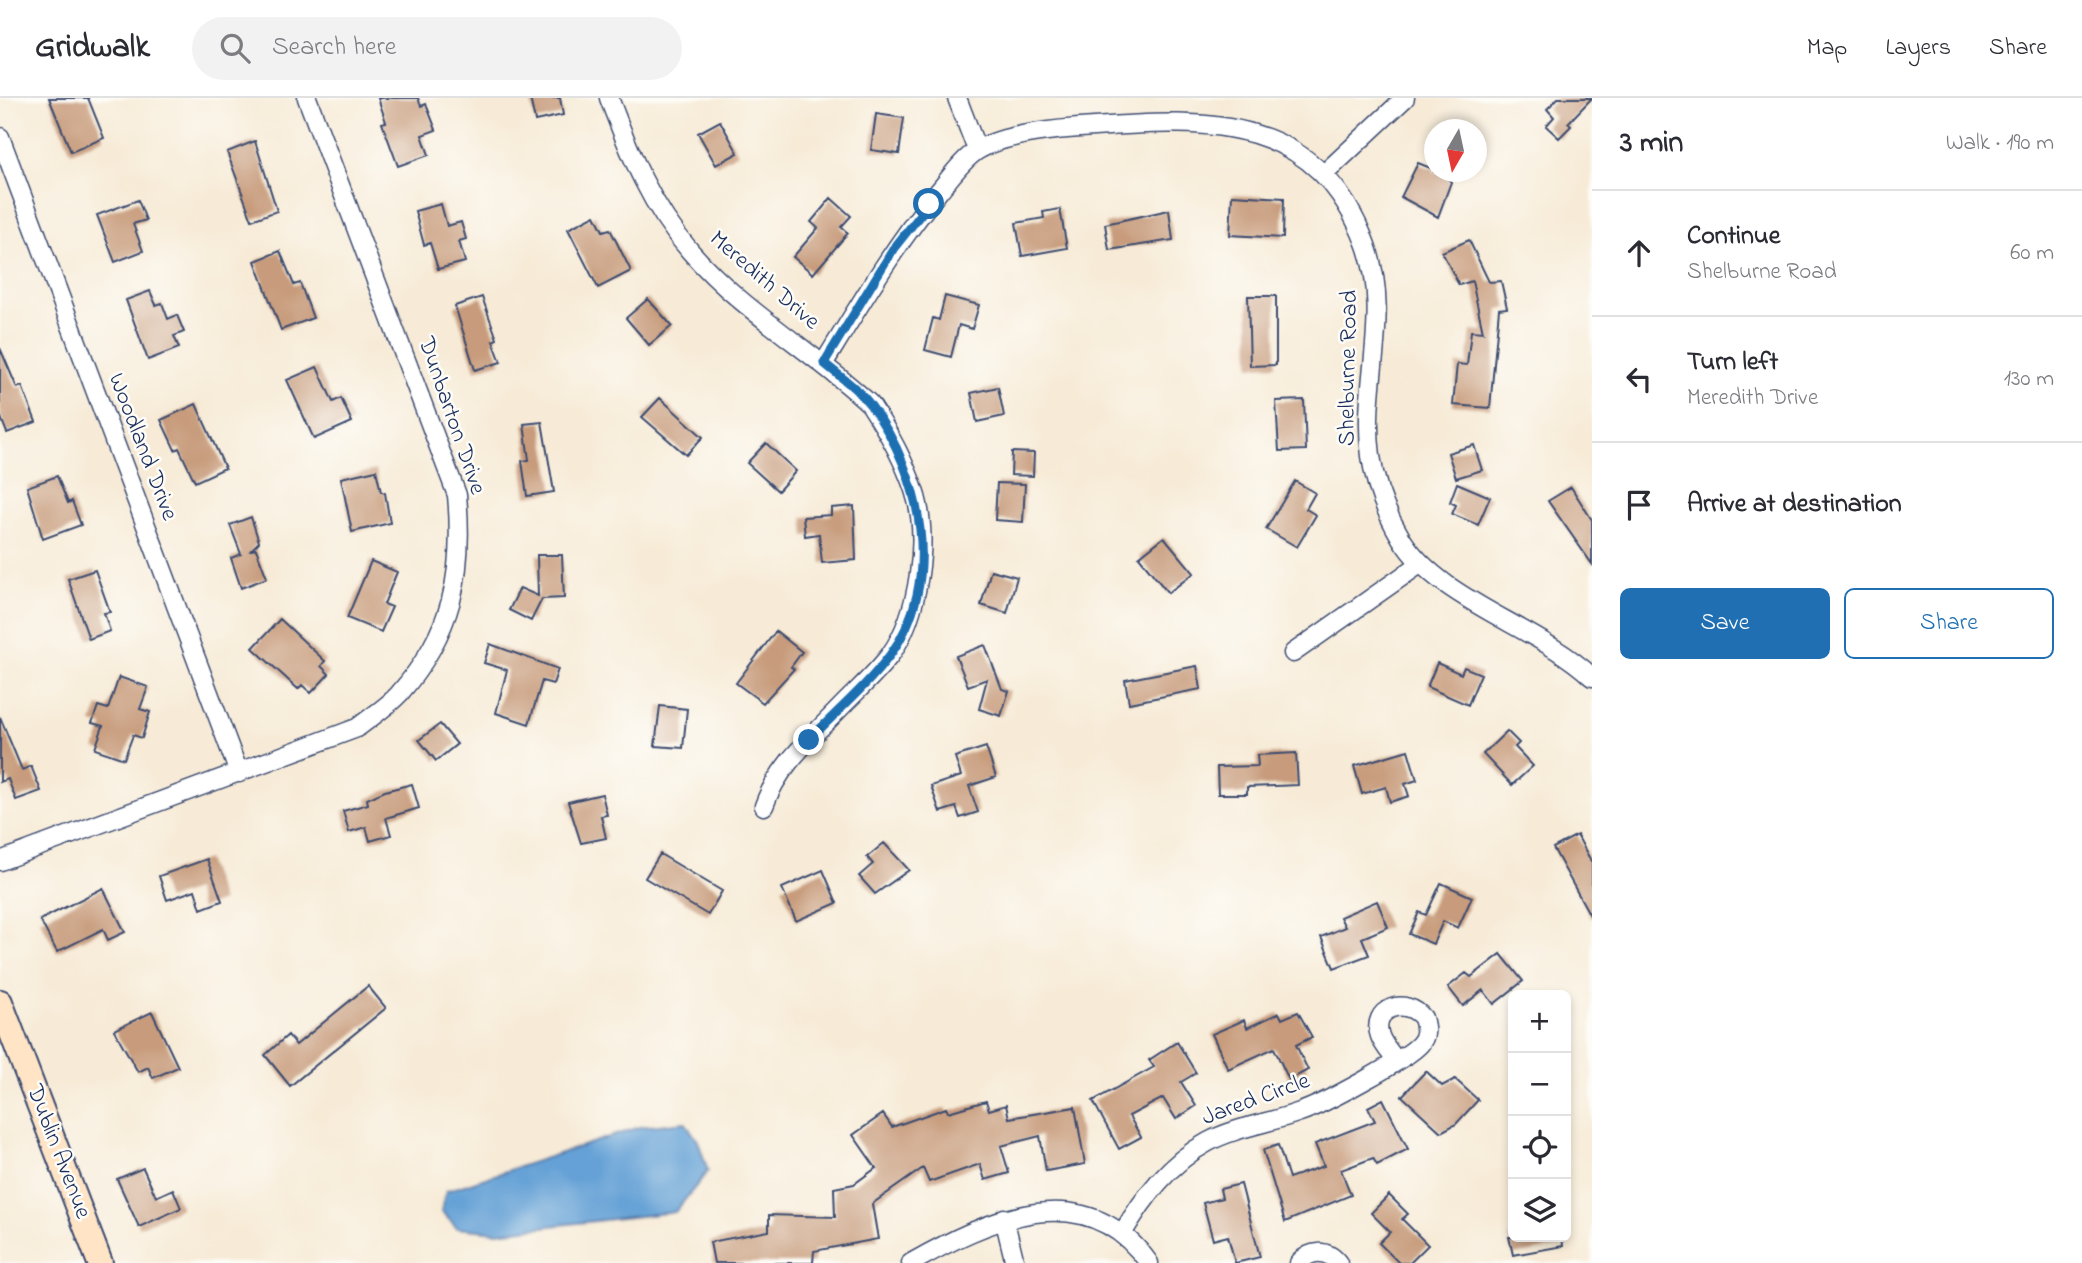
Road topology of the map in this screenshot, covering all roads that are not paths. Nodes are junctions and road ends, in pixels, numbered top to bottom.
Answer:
1 (307, 98) edge
2 (609, 98) edge
3 (957, 98) edge
4 (1405, 98) edge
5 (0, 137) edge
6 (977, 150) junction
7 (1324, 174) junction
8 (824, 363) junction
9 (1420, 564) junction
10 (1293, 653) dead end
11 (1592, 677) edge
12 (239, 773) junction
13 (764, 806) dead end
14 (0, 861) edge
15 (0, 1002) edge
16 (1396, 1060) dead end
17 (1004, 1218) junction
18 (1122, 1234) junction
19 (100, 1263) edge
20 (911, 1263) edge
21 (1015, 1263) edge
22 (1149, 1263) edge
23 (1299, 1263) edge
24 (1338, 1263) edge

1 - 12 street, Dunbarton Drive
2 - 8 street, Meredith Drive
3 - 6 street
4 - 7 street
5 - 12 street, Woodland Drive
6 - 7 street, Shelburne Road
6 - 8 street, Shelburne Road
7 - 9 street, Shelburne Road
8 - 13 street, Meredith Drive
9 - 10 street
9 - 11 street, Shelburne Road
12 - 14 street, Dunbarton Drive
15 - 19 street, Dublin Avenue
16 - 18 street, Jared Circle
17 - 18 street
17 - 20 street
17 - 21 street
18 - 22 street
23 - 24 street

